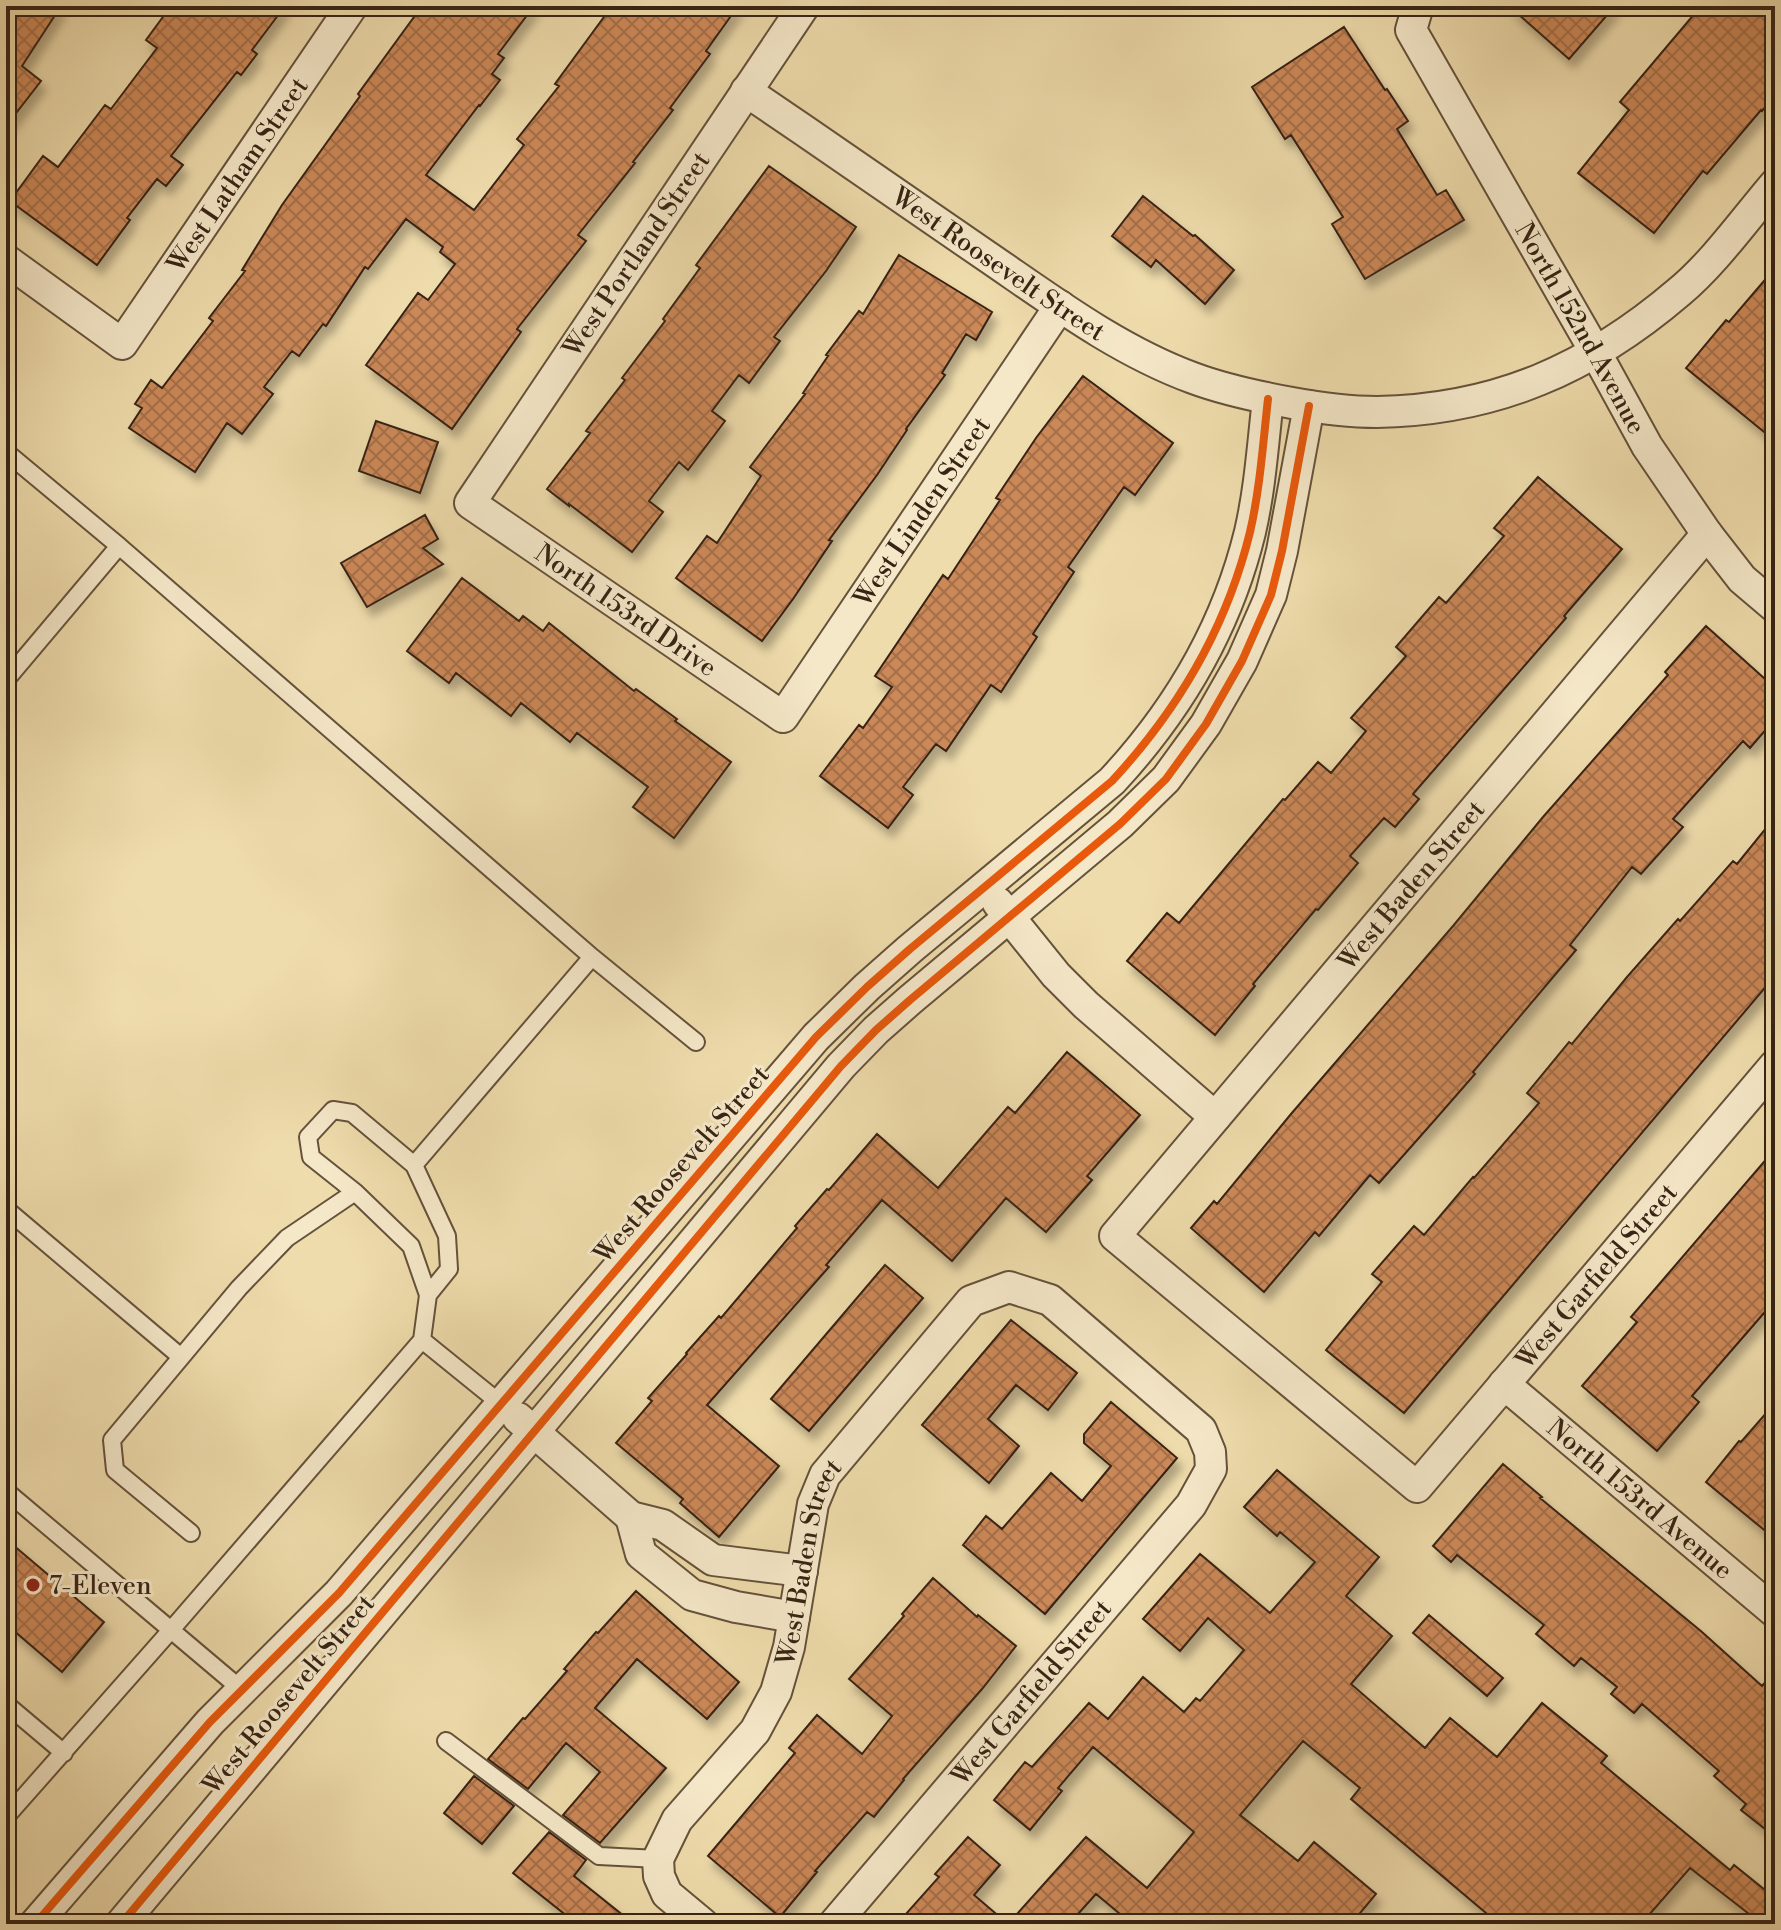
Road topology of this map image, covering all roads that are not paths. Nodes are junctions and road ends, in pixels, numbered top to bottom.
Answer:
1 (352, 6) edge
2 (804, 6) edge
3 (1414, 18) edge
4 (746, 91) junction
5 (1775, 184) edge
6 (6, 260) edge
7 (1060, 306) junction
8 (1596, 353) junction
9 (1268, 399) junction
10 (1309, 406) junction
11 (6, 452) edge
12 (470, 503) joint
13 (1707, 534) junction
14 (119, 546) junction
15 (1775, 607) edge
16 (6, 680) edge
17 (783, 717) joint
18 (984, 887) junction
19 (1010, 918) junction
20 (592, 957) junction
21 (696, 1042) dead end
22 (1775, 1065) edge
23 (1215, 1117) junction
24 (414, 1165) junction
25 (355, 1192) junction
26 (6, 1209) edge
27 (1009, 1287) joint
28 (428, 1295) junction
29 (422, 1340) junction
30 (181, 1357) junction
31 (1504, 1384) junction
32 (501, 1404) junction
33 (534, 1431) junction
34 (1417, 1487) joint
35 (6, 1491) edge
36 (631, 1517) junction
37 (191, 1533) dead end
38 (720, 1561) junction
39 (802, 1571) junction
40 (709, 1601) junction
41 (1775, 1612) edge
42 (794, 1617) junction
43 (171, 1630) junction
44 (242, 1690) junction
45 (7, 1707) edge
46 (446, 1741) dead end
47 (64, 1753) junction
48 (6, 1817) edge
49 (658, 1867) junction
50 (35, 1924) edge
51 (121, 1924) edge
52 (703, 1924) edge
53 (834, 1924) edge

1 - 6 street, West Latham Street
2 - 4 street, West Portland Street
3 - 8 street, North 152nd Avenue
4 - 7 street, West Roosevelt Street
4 - 12 street, West Portland Street
5 - 8 street, West Roosevelt Street
7 - 9 street, West Roosevelt Street
7 - 17 street, West Linden Street
8 - 10 street, West Roosevelt Street
8 - 13 street, North 152nd Avenue
9 - 10 street, West Roosevelt Street
9 - 18 street, West Roosevelt Street
10 - 19 street, West Roosevelt Street
11 - 14 lane
12 - 17 street, North 153rd Drive
13 - 15 street, North 152nd Avenue
13 - 23 street, West Baden Street
14 - 16 lane
14 - 20 lane
18 - 19 street
18 - 32 street, West Roosevelt Street
19 - 23 street
19 - 33 street, West Roosevelt Street
20 - 21 lane
20 - 24 lane
22 - 31 street, West Garfield Street
23 - 34 street, West Baden Street
24 - 25 lane
24 - 28 lane
25 - 28 lane
25 - 30 lane
26 - 30 lane
27 - 39 street, West Baden Street
27 - 53 street, West Garfield Street
28 - 29 lane
29 - 32 lane
29 - 43 lane
30 - 37 lane
31 - 34 street, West Garfield Street
31 - 41 street, North 153rd Avenue
32 - 33 street
32 - 44 street, West Roosevelt Street
33 - 36 street
33 - 51 street, West Roosevelt Street
35 - 43 lane
36 - 38 street
36 - 40 street
38 - 39 street
38 - 40 street
39 - 42 street, West Baden Street
40 - 42 street
42 - 49 street, West Baden Street
43 - 44 lane
43 - 47 lane
44 - 50 street, West Roosevelt Street
45 - 47 lane
46 - 49 lane
47 - 48 lane
49 - 52 street

